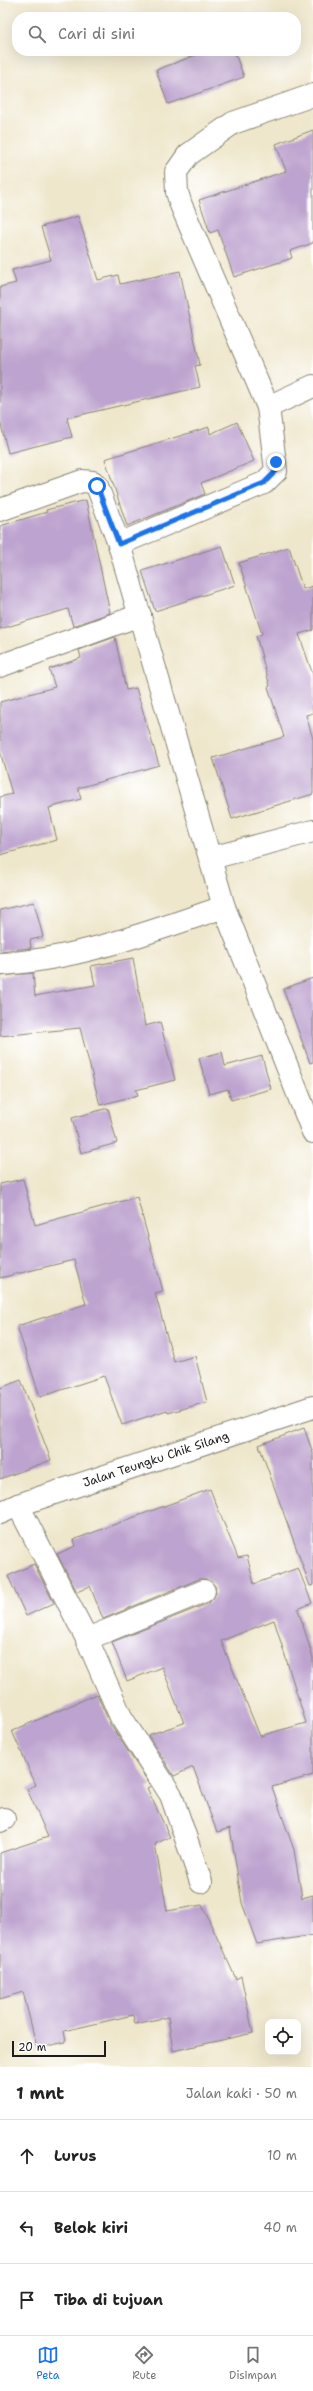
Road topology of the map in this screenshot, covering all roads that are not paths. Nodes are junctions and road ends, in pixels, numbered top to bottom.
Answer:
1 (313, 95) edge
2 (313, 386) edge
3 (268, 407) junction
4 (0, 510) edge
5 (119, 544) junction
6 (140, 615) junction
7 (0, 666) edge
8 (313, 831) edge
9 (211, 858) junction
10 (224, 907) junction
11 (0, 964) edge
12 (313, 1132) edge
13 (313, 1407) edge
14 (9, 1509) edge
15 (204, 1591) dead end
16 (87, 1639) junction
17 (201, 1882) dead end

1 - 3 street
2 - 3 street
3 - 5 street
4 - 5 street
5 - 6 street
6 - 7 street
6 - 9 street
8 - 9 street
9 - 10 street
10 - 11 street
10 - 12 street
13 - 14 street, Jalan Teungku Chik Silang
14 - 16 street
15 - 16 street
16 - 17 street

